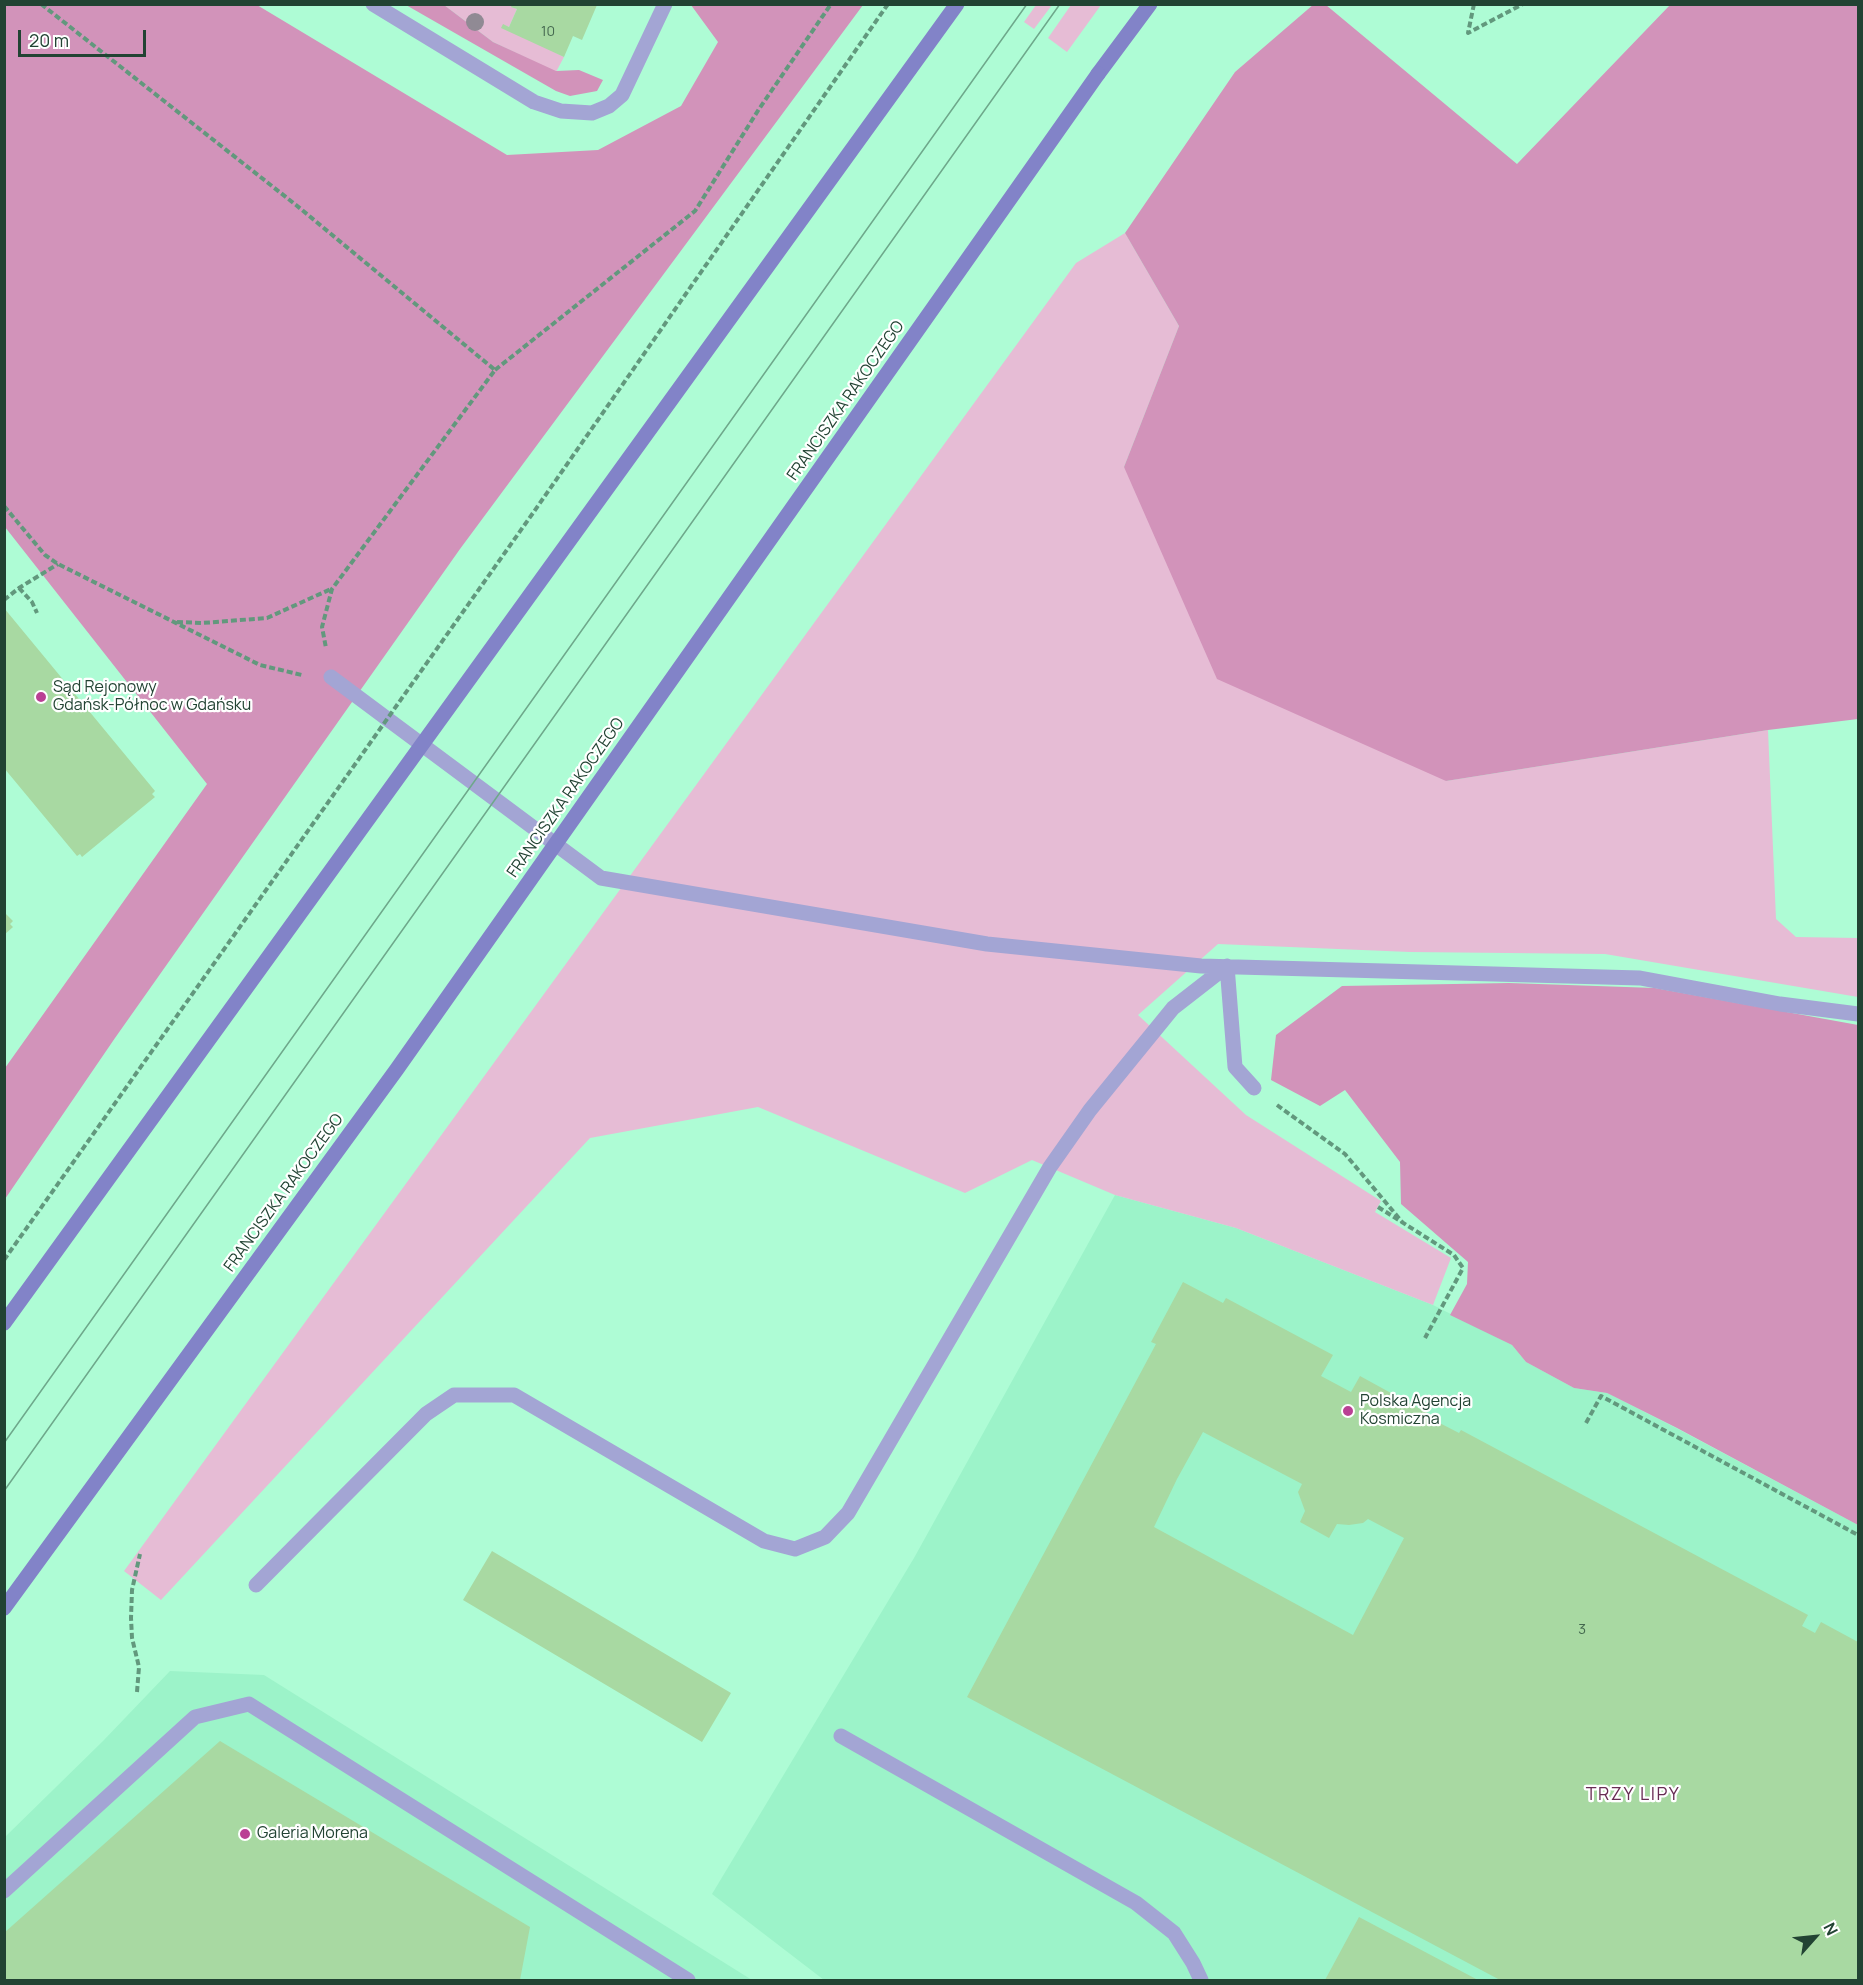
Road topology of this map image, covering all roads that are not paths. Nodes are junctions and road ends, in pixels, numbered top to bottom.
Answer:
1 (373, 4) edge
2 (664, 4) edge
3 (957, 4) edge
4 (1150, 4) edge
5 (331, 677) road end
6 (1227, 966) junction
7 (1858, 1014) edge
8 (1254, 1088) road end
9 (4, 1323) edge
10 (256, 1585) dead end
11 (4, 1608) edge
12 (841, 1736) dead end
13 (4, 1891) edge
14 (688, 1980) edge
15 (1201, 1980) edge

1 - 2 lane
3 - 9 main road, bridge
4 - 11 main road, FRANCISZKA RAKOCZEGO, bridge
5 - 6 lane
6 - 7 lane
6 - 8 lane
6 - 10 lane
12 - 15 lane
13 - 14 lane

